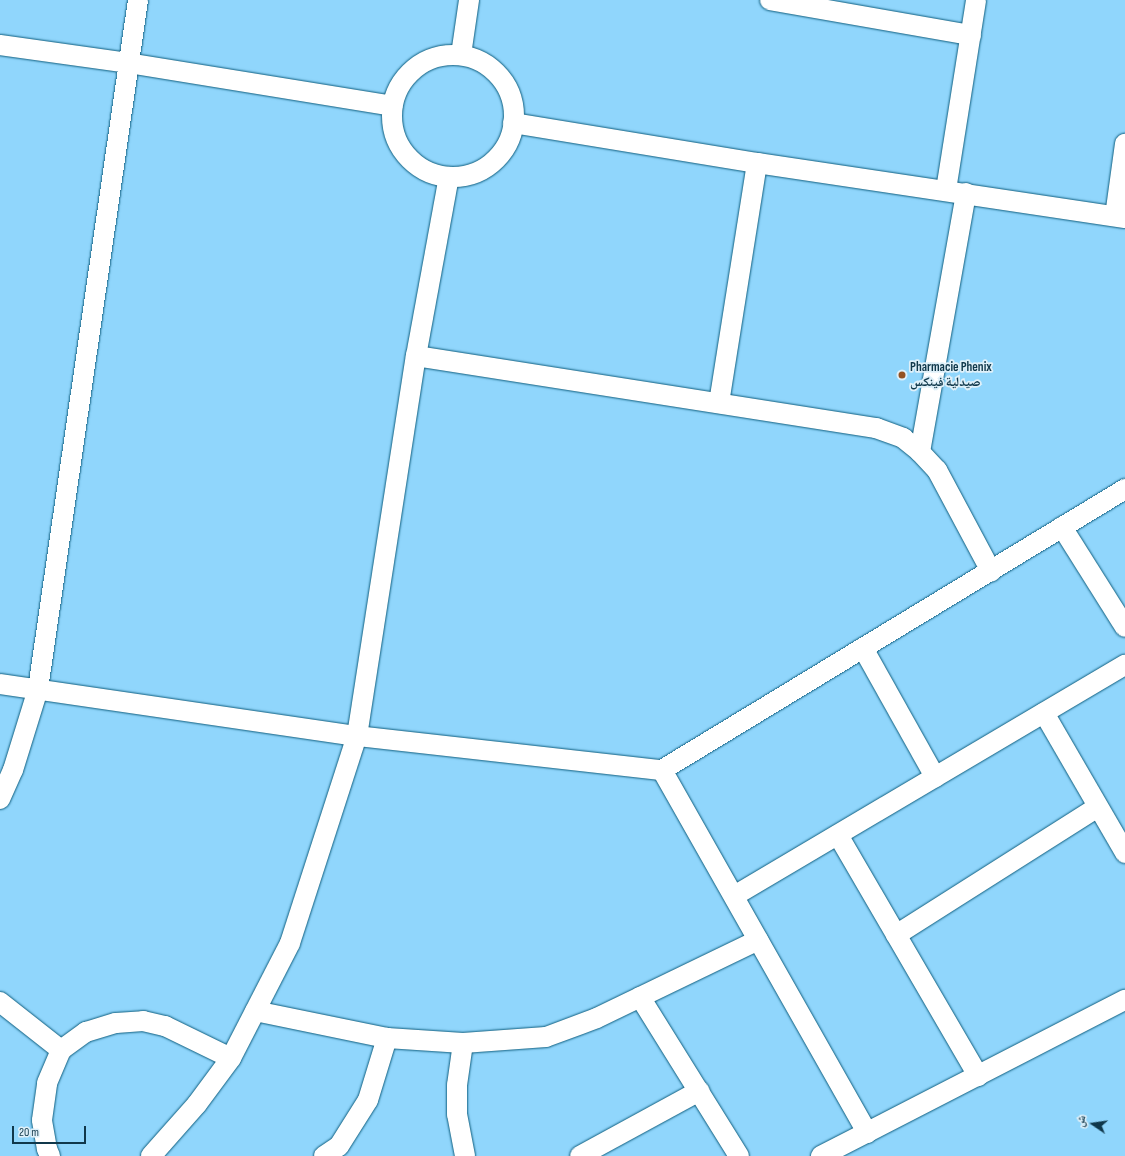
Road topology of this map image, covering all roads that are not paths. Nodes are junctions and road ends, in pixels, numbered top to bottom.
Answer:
1 (138, 0) edge
2 (470, 0) edge
3 (770, 0) edge
4 (976, 0) edge
5 (971, 35) junction
6 (0, 45) edge
7 (460, 55) junction
8 (128, 63) junction
9 (393, 106) junction
10 (513, 122) junction
11 (1125, 144) edge
12 (757, 163) junction
13 (449, 177) junction
14 (946, 190) junction
15 (966, 193) junction
16 (1120, 217) edge
17 (416, 356) junction
18 (719, 403) junction
19 (920, 452) junction
20 (1125, 489) edge
21 (1062, 527) junction
22 (990, 571) junction
23 (1125, 627) edge
24 (863, 648) junction
25 (1125, 665) edge
26 (0, 684) edge
27 (38, 689) junction
28 (1044, 713) junction
29 (357, 736) junction
30 (662, 770) junction
31 (935, 778) junction
32 (0, 799) edge
33 (1098, 807) junction
34 (838, 835) junction
35 (1125, 853) edge
36 (734, 896) junction
37 (896, 935) junction
38 (758, 940) junction
39 (640, 997) junction
40 (1125, 1000) edge
41 (0, 1002) edge
42 (255, 1011) junction
43 (387, 1038) junction
44 (463, 1044) junction
45 (61, 1050) junction
46 (231, 1058) junction
47 (978, 1076) junction
48 (699, 1091) junction
49 (868, 1133) junction
50 (50, 1156) edge
51 (151, 1156) edge
52 (324, 1156) edge
53 (465, 1156) edge
54 (580, 1156) edge
55 (739, 1156) edge
56 (821, 1156) edge

1 - 8 street
2 - 7 street
3 - 5 street
4 - 5 street
5 - 14 street
6 - 8 street
7 - 9 street
7 - 10 street
8 - 9 street
8 - 27 street
9 - 13 street
10 - 12 street
10 - 13 street
11 - 16 street
12 - 14 street
12 - 18 street
13 - 17 street
14 - 15 street
15 - 16 street
15 - 19 street
17 - 18 street
17 - 29 street
18 - 19 street
19 - 22 street
20 - 21 street
21 - 22 street
21 - 23 street
22 - 24 street
24 - 30 street
24 - 31 street
25 - 28 street
26 - 27 street
27 - 29 street
27 - 32 street
28 - 31 street
28 - 33 street
29 - 30 street
29 - 42 street
30 - 36 street
31 - 34 street
33 - 35 street
33 - 37 street
34 - 36 street
34 - 37 street
36 - 38 street
37 - 47 street
38 - 39 street
38 - 49 street
39 - 44 street
39 - 48 street
40 - 47 street
41 - 45 street
42 - 43 street
42 - 46 street
43 - 44 street
43 - 52 street
44 - 53 street
45 - 46 street
45 - 50 street
46 - 51 street
47 - 49 street
48 - 54 street
48 - 55 street
49 - 56 street

